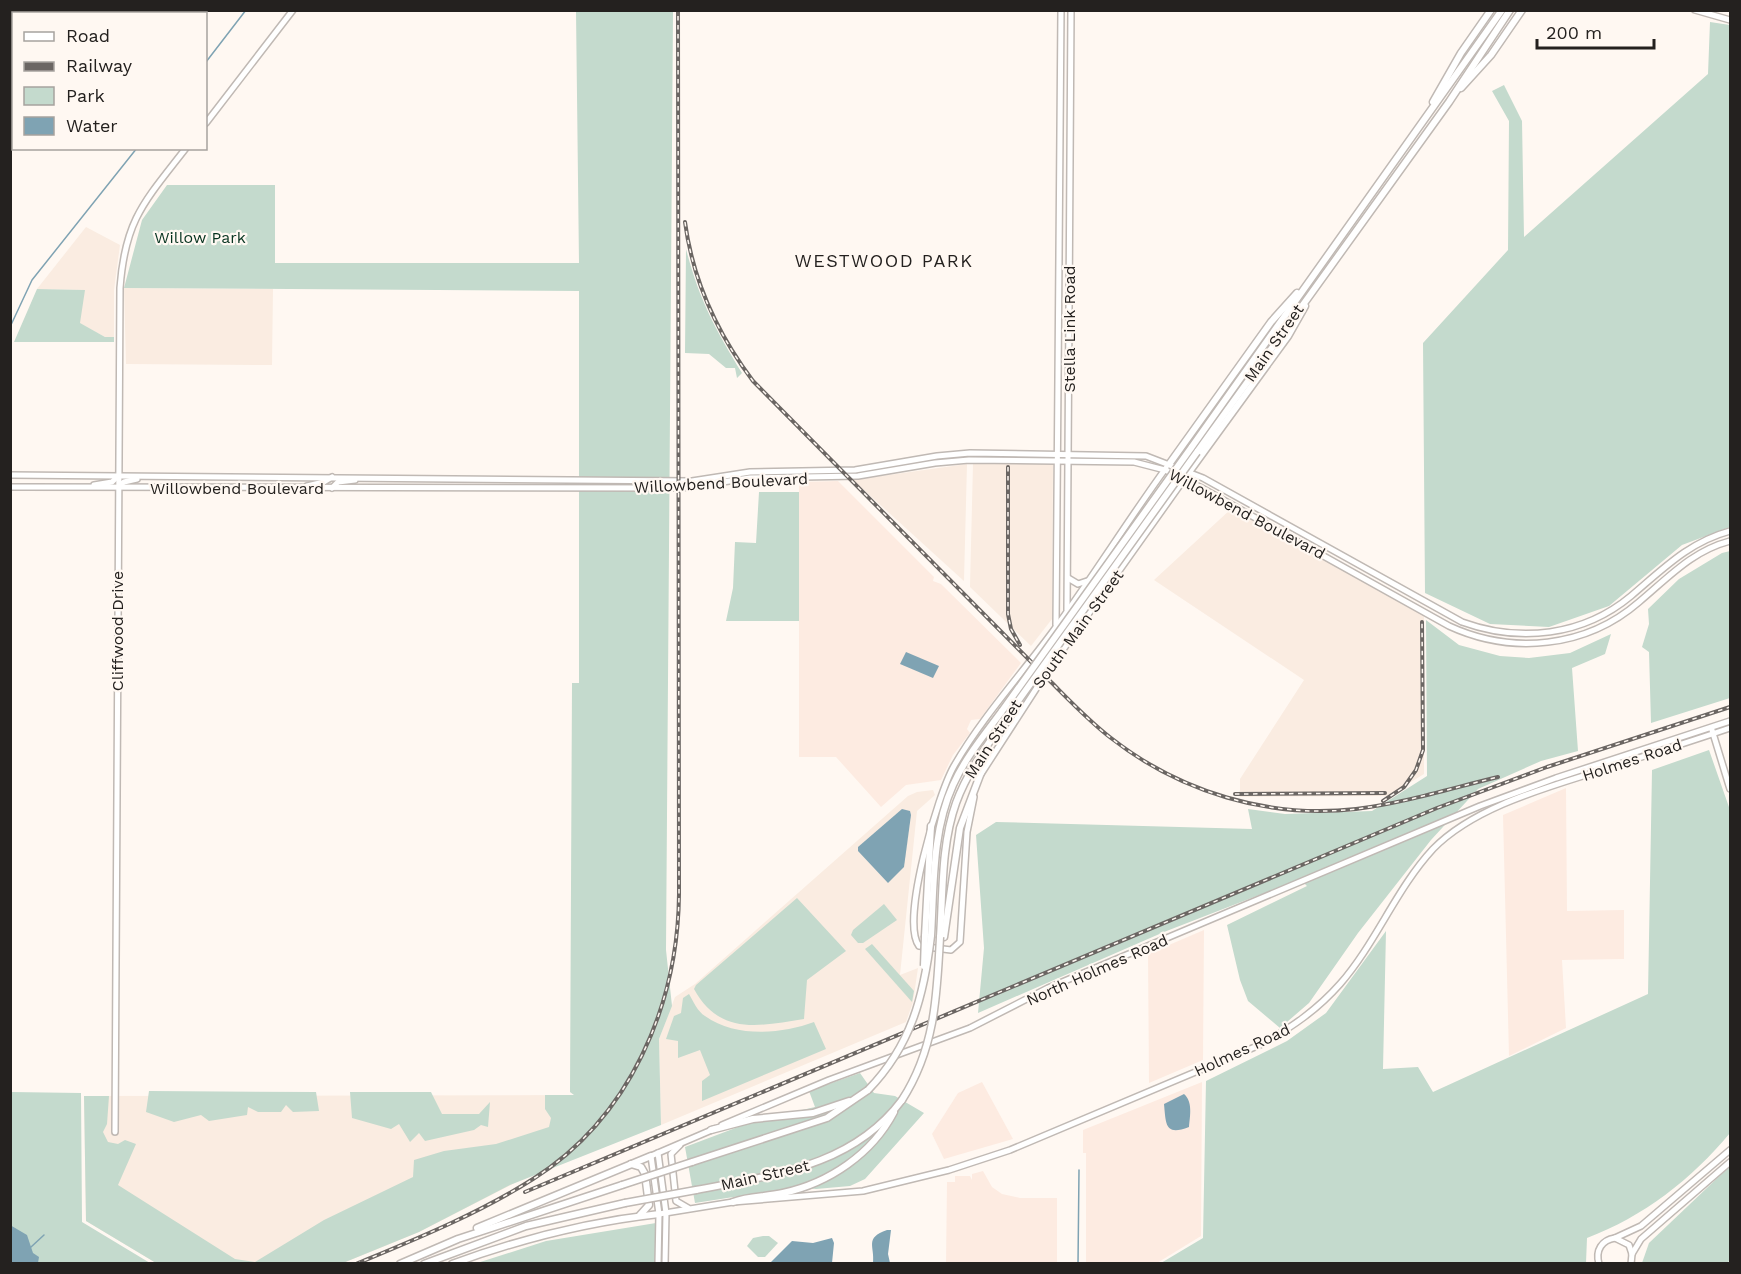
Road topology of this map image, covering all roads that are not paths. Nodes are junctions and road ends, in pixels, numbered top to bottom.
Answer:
1 (293, 10) edge
2 (1061, 10) edge
3 (1071, 10) edge
4 (1491, 10) edge
5 (1502, 10) edge
6 (1510, 10) edge
7 (1522, 10) edge
8 (1695, 10) edge
9 (1731, 20) edge
10 (1449, 102) junction
11 (207, 122) edge
12 (1413, 136) junction
13 (184, 150) edge
14 (1317, 272) junction
15 (1180, 447) junction
16 (1196, 453) junction
17 (1058, 454) junction
18 (1068, 454) junction
19 (1123, 454) junction
20 (969, 457) junction
21 (1058, 461) junction
22 (1068, 462) junction
23 (1123, 462) junction
24 (1170, 463) junction
25 (1165, 470) junction
26 (1190, 472) junction
27 (10, 476) edge
28 (43, 476) junction
29 (118, 476) junction
30 (151, 476) junction
31 (189, 477) junction
32 (259, 477) junction
33 (332, 477) junction
34 (372, 477) junction
35 (400, 478) junction
36 (472, 478) junction
37 (1184, 479) junction
38 (574, 480) junction
39 (607, 484) junction
40 (1154, 484) junction
41 (10, 487) edge
42 (43, 487) junction
43 (81, 487) junction
44 (118, 487) junction
45 (189, 488) junction
46 (259, 488) junction
47 (297, 488) junction
48 (332, 488) junction
49 (400, 488) junction
50 (473, 489) junction
51 (544, 489) junction
52 (1173, 495) junction
53 (1285, 523) junction
54 (1281, 531) junction
55 (1731, 531) edge
56 (1707, 539) junction
57 (1731, 541) edge
58 (1328, 546) junction
59 (1057, 548) junction
60 (1068, 548) junction
61 (1711, 548) junction
62 (1323, 554) junction
63 (1068, 578) junction
64 (1088, 580) junction
65 (1392, 581) junction
66 (1647, 582) junction
67 (1653, 589) junction
68 (1388, 591) junction
69 (1067, 610) junction
70 (1454, 618) junction
71 (1591, 621) junction
72 (1449, 626) junction
73 (1056, 627) junction
74 (1594, 630) junction
75 (1525, 634) junction
76 (1525, 644) junction
77 (1042, 646) junction
78 (1065, 648) junction
79 (1058, 657) junction
80 (1005, 713) junction
81 (1731, 721) edge
82 (1731, 728) edge
83 (1712, 730) junction
84 (982, 770) junction
85 (1731, 789) edge
86 (1480, 806) joint
87 (931, 826) junction
88 (928, 936) junction
89 (942, 937) junction
90 (865, 1092) junction
91 (897, 1107) junction
92 (711, 1130) junction
93 (115, 1132) dead end
94 (683, 1142) junction
95 (1731, 1150) edge
96 (655, 1154) junction
97 (1722, 1157) junction
98 (1729, 1163) edge
99 (631, 1164) junction
100 (733, 1202) junction
101 (694, 1208) junction
102 (662, 1213) junction
103 (636, 1216) junction
104 (1615, 1238) junction
105 (447, 1243) junction
106 (1632, 1254) junction
107 (400, 1263) edge
108 (424, 1263) edge
109 (452, 1263) edge
110 (658, 1263) edge
111 (665, 1263) edge
112 (1599, 1263) edge
113 (1631, 1263) edge

1 - 11 main road
2 - 17 main road, Stella Link Road
3 - 18 main road, Stella Link Road
4 - 12 highway
5 - 12 highway, Main Street
6 - 10 highway, Main Street
7 - 10 highway
8 - 9 main road
10 - 16 highway, Main Street
12 - 14 highway, Main Street
13 - 29 main road, Cliffwood Drive
14 - 15 highway
14 - 16 highway, Main Street
15 - 16 highway
15 - 24 highway
16 - 26 highway
16 - 80 highway, Main Street, bridge
17 - 18 main road, Willowbend Boulevard
17 - 20 main road, Willowbend Boulevard
17 - 21 main road, Stella Link Road
18 - 19 main road, Willowbend Boulevard
18 - 22 main road, Stella Link Road
19 - 23 main road
19 - 24 main road, Willowbend Boulevard
20 - 21 main road, Willowbend Boulevard
20 - 39 main road, Willowbend Boulevard
21 - 22 main road, Willowbend Boulevard
21 - 59 main road, Stella Link Road
22 - 23 main road, Willowbend Boulevard
22 - 60 main road, Stella Link Road
23 - 25 main road, Willowbend Boulevard
24 - 25 main road, South Main Street
24 - 26 main road, Willowbend Boulevard
25 - 37 main road, Willowbend Boulevard
25 - 40 main road, South Main Street
26 - 37 main road, South Main Street
26 - 53 main road, Willowbend Boulevard
27 - 28 main road, Willowbend Boulevard
28 - 29 main road, Willowbend Boulevard
28 - 42 main road
29 - 30 main road, Willowbend Boulevard
29 - 43 main road
29 - 44 main road, Cliffwood Drive
30 - 31 main road, Willowbend Boulevard
30 - 44 main road
31 - 32 main road, Willowbend Boulevard
31 - 45 main road
32 - 33 main road, Willowbend Boulevard
32 - 46 main road
33 - 34 main road, Willowbend Boulevard
33 - 47 main road
34 - 35 main road, Willowbend Boulevard
34 - 48 main road
35 - 36 main road, Willowbend Boulevard
35 - 49 main road
36 - 38 main road, Willowbend Boulevard
36 - 50 main road
37 - 52 main road, South Main Street
37 - 54 main road, Willowbend Boulevard
38 - 39 main road, Willowbend Boulevard
38 - 51 main road
39 - 51 main road, Willowbend Boulevard
40 - 52 main road
40 - 64 main road, South Main Street
41 - 42 main road, Willowbend Boulevard
42 - 43 main road, Willowbend Boulevard
43 - 44 main road, Willowbend Boulevard
44 - 45 main road, Willowbend Boulevard
44 - 93 main road, Cliffwood Drive
45 - 46 main road, Willowbend Boulevard
46 - 47 main road, Willowbend Boulevard
47 - 48 main road, Willowbend Boulevard
48 - 49 main road, Willowbend Boulevard
49 - 50 main road, Willowbend Boulevard
50 - 51 main road, Willowbend Boulevard
52 - 78 main road, South Main Street
53 - 54 main road
53 - 58 main road, Willowbend Boulevard
54 - 62 main road, Willowbend Boulevard
55 - 56 main road, Willowbend Boulevard
56 - 61 main road
56 - 66 main road, Willowbend Boulevard
57 - 61 main road, Willowbend Boulevard
58 - 62 main road
58 - 65 main road, Willowbend Boulevard
59 - 60 main road
59 - 73 main road, Stella Link Road
60 - 63 main road, Stella Link Road
61 - 67 main road, Willowbend Boulevard
62 - 68 main road, Willowbend Boulevard
63 - 64 main road
63 - 69 main road, Stella Link Road
64 - 69 main road, South Main Street
65 - 68 main road
65 - 70 main road, Willowbend Boulevard
66 - 67 main road
66 - 71 main road, Willowbend Boulevard
67 - 74 main road, Willowbend Boulevard
68 - 72 main road, Willowbend Boulevard
69 - 73 main road, South Main Street
69 - 78 main road, Stella Link Road
70 - 72 main road
70 - 75 main road, Willowbend Boulevard
71 - 74 main road
71 - 75 main road, Willowbend Boulevard
72 - 76 main road, Willowbend Boulevard
73 - 77 main road, South Main Street
74 - 76 main road, Willowbend Boulevard
75 - 76 main road
77 - 79 main road
77 - 87 main road, South Main Street
78 - 79 main road, South Main Street
79 - 84 main road, South Main Street
80 - 88 highway, Main Street
80 - 89 highway, Main Street
81 - 83 main road, Holmes Road
82 - 83 main road, Holmes Road
83 - 85 main road
83 - 86 main road, Holmes Road
83 - 100 main road, Holmes Road
84 - 87 main road, South Main Street
84 - 89 highway
86 - 92 main road, North Holmes Road
87 - 88 highway
88 - 90 highway, Main Street, bridge
89 - 91 highway, Main Street, bridge
90 - 92 highway
90 - 105 highway, Main Street, bridge
91 - 100 highway
91 - 108 highway, Main Street, bridge
92 - 94 main road
94 - 96 main road
94 - 101 main road
95 - 97 main road
96 - 99 highway
96 - 102 main road
97 - 98 main road
97 - 104 main road
98 - 106 main road
99 - 103 highway
99 - 105 highway
100 - 101 main road
101 - 102 main road
102 - 103 highway
102 - 110 main road
102 - 111 main road
103 - 109 highway
104 - 106 main road
104 - 112 main road
105 - 107 highway, Main Street
106 - 113 main road

